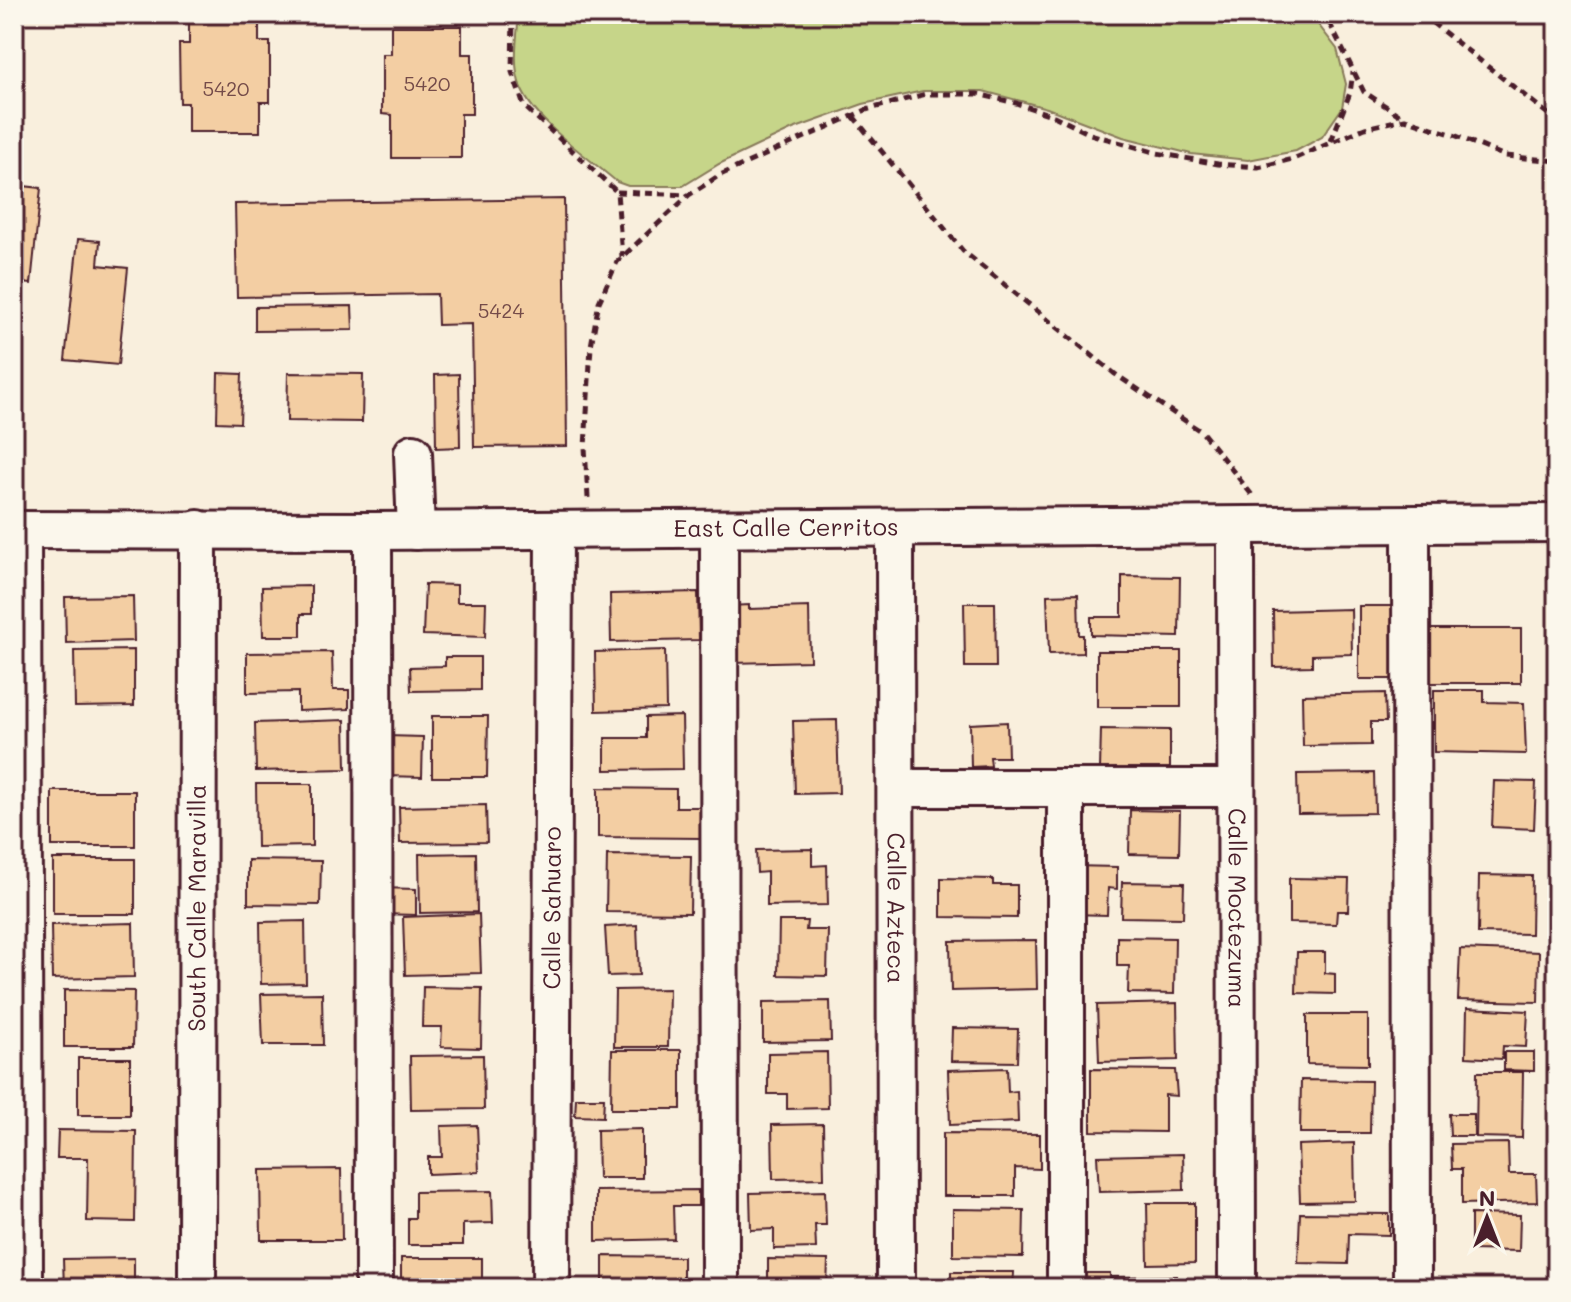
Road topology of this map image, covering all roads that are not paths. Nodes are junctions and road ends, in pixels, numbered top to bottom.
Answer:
1 (414, 468) dead end
2 (1557, 523) edge
3 (1411, 525) junction
4 (1253, 526) junction
5 (895, 528) junction
6 (198, 529) junction
7 (719, 529) junction
8 (18, 530) edge
9 (554, 530) junction
10 (373, 531) junction
11 (416, 531) junction
12 (896, 788) junction
13 (1235, 788) junction
14 (1066, 789) junction
15 (24, 1288) edge
16 (197, 1288) edge
17 (374, 1288) edge
18 (551, 1288) edge
19 (720, 1288) edge
20 (896, 1288) edge
21 (1066, 1288) edge
22 (1237, 1288) edge
23 (1412, 1288) edge

1 - 11 street
2 - 3 street, East Calle Cerritos
3 - 4 street, East Calle Cerritos
3 - 23 street
4 - 5 street, East Calle Cerritos
4 - 13 street, Calle Moctezuma
5 - 7 street, East Calle Cerritos
5 - 12 street, Calle Azteca
6 - 8 street, East Calle Cerritos
6 - 10 street, East Calle Cerritos
6 - 16 street, South Calle Maravilla
7 - 9 street, East Calle Cerritos
7 - 19 street
8 - 15 street
9 - 11 street, East Calle Cerritos
9 - 18 street, Calle Sahuaro
10 - 11 street, East Calle Cerritos
10 - 17 street
12 - 14 street
12 - 20 street, Calle Azteca
13 - 14 street
13 - 22 street, Calle Moctezuma
14 - 21 street

